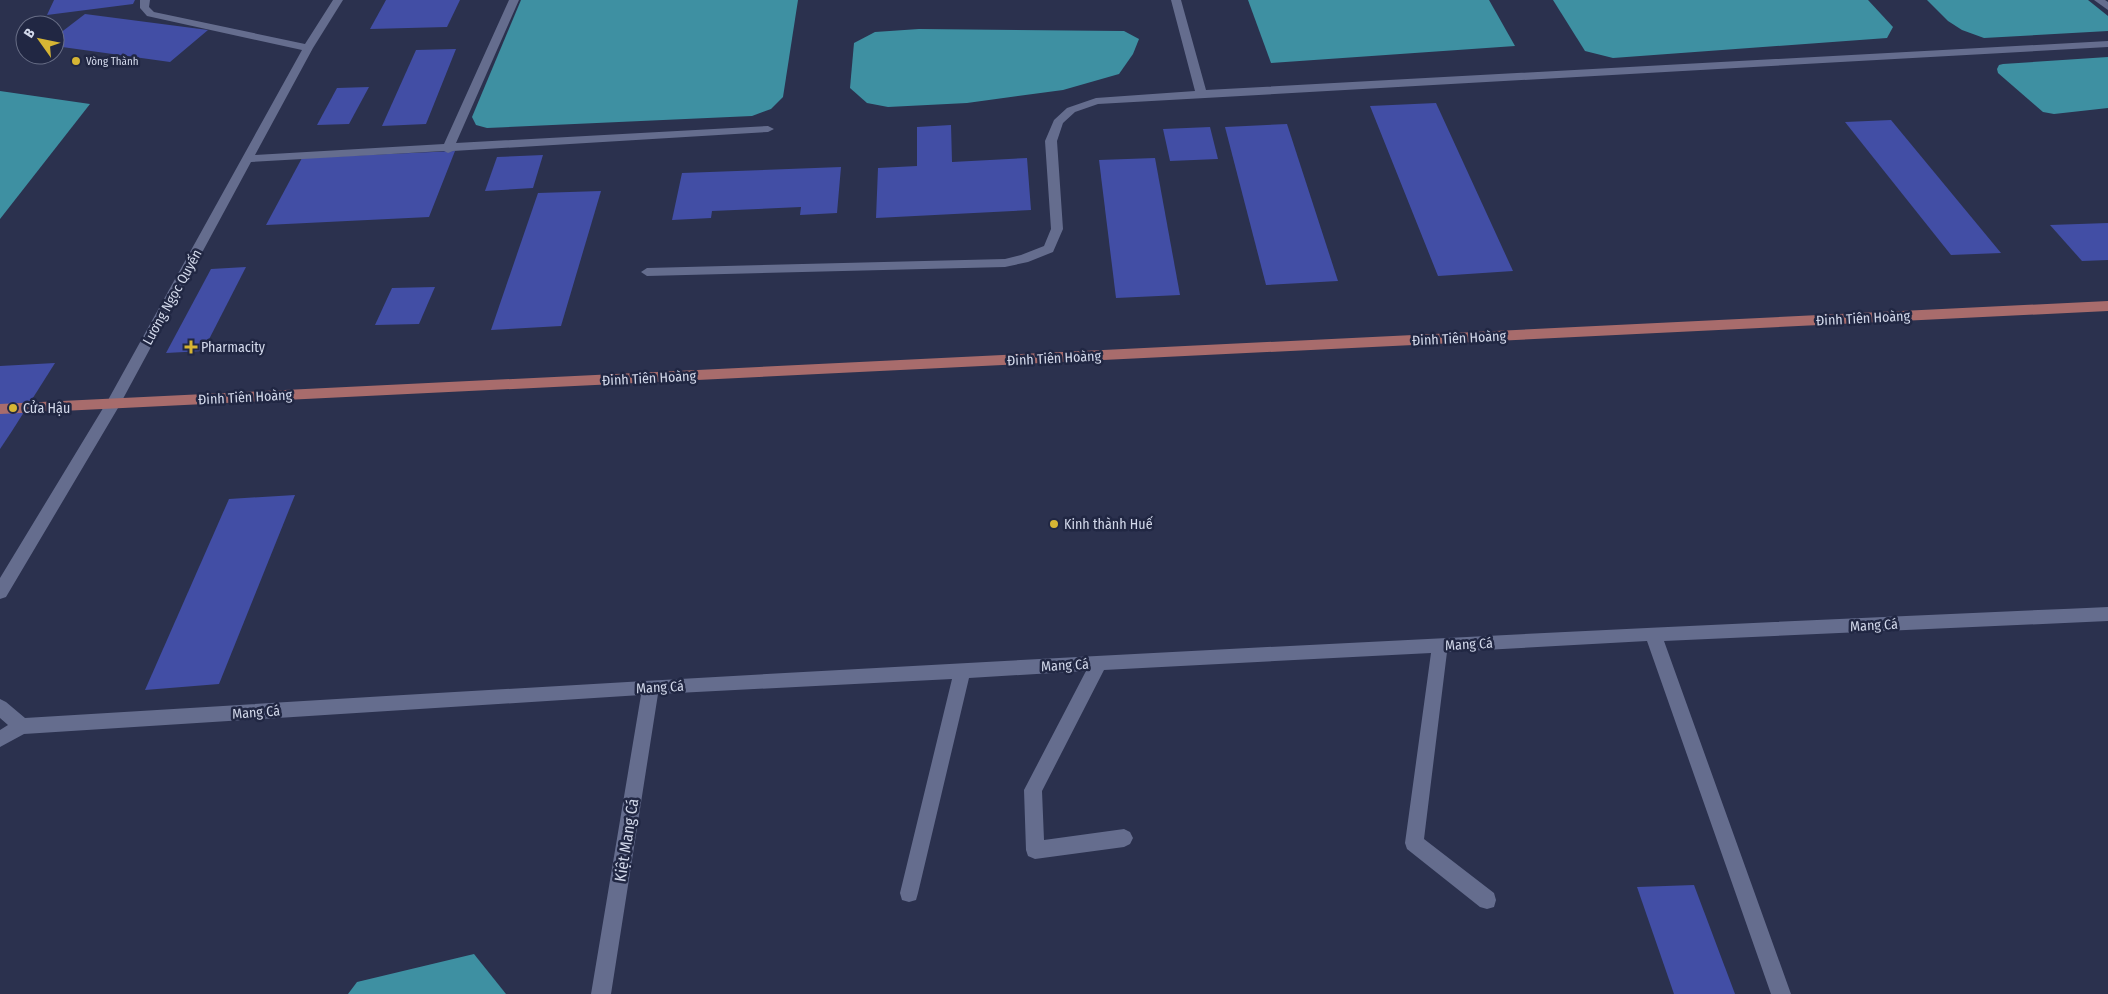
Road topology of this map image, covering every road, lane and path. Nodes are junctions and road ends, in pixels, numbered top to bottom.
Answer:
1 (145, 0) edge
2 (338, 0) edge
3 (514, 0) edge
4 (1176, 0) edge
5 (2099, 0) edge
6 (2108, 7) edge
7 (2108, 44) edge
8 (308, 48) junction
9 (1201, 94) junction
10 (768, 130) dead end
11 (448, 148) junction
12 (248, 159) junction
13 (647, 272) dead end
14 (2108, 306) edge
15 (113, 404) junction
16 (0, 409) edge
17 (0, 592) edge
18 (2108, 614) edge
19 (1653, 634) junction
20 (1440, 645) junction
21 (1099, 663) junction
22 (962, 671) junction
23 (651, 687) junction
24 (0, 707) edge
25 (22, 726) junction
26 (0, 739) edge
27 (1124, 838) dead end
28 (908, 893) dead end
29 (1487, 900) dead end
30 (601, 994) edge
31 (1781, 994) edge

1 - 8 street
2 - 8 street, Lương Ngọc Quyến
3 - 11 street
4 - 9 street
5 - 6 street
7 - 9 street
8 - 12 street, Lương Ngọc Quyến
9 - 13 street
10 - 11 street
11 - 12 street
12 - 15 street, Lương Ngọc Quyến
14 - 15 main road, Đinh Tiên Hoàng
15 - 16 main road, Đinh Tiên Hoàng
15 - 17 street, Lương Ngọc Quyến
18 - 19 street, Mang Cá
19 - 20 street, Mang Cá
19 - 31 street
20 - 21 street, Mang Cá
20 - 29 street
21 - 22 street, Mang Cá
21 - 27 street
22 - 23 street, Mang Cá
22 - 28 street
23 - 25 street, Mang Cá
23 - 30 street, Kiệt Mang Cá
24 - 25 street
25 - 26 street, Mang Cá

